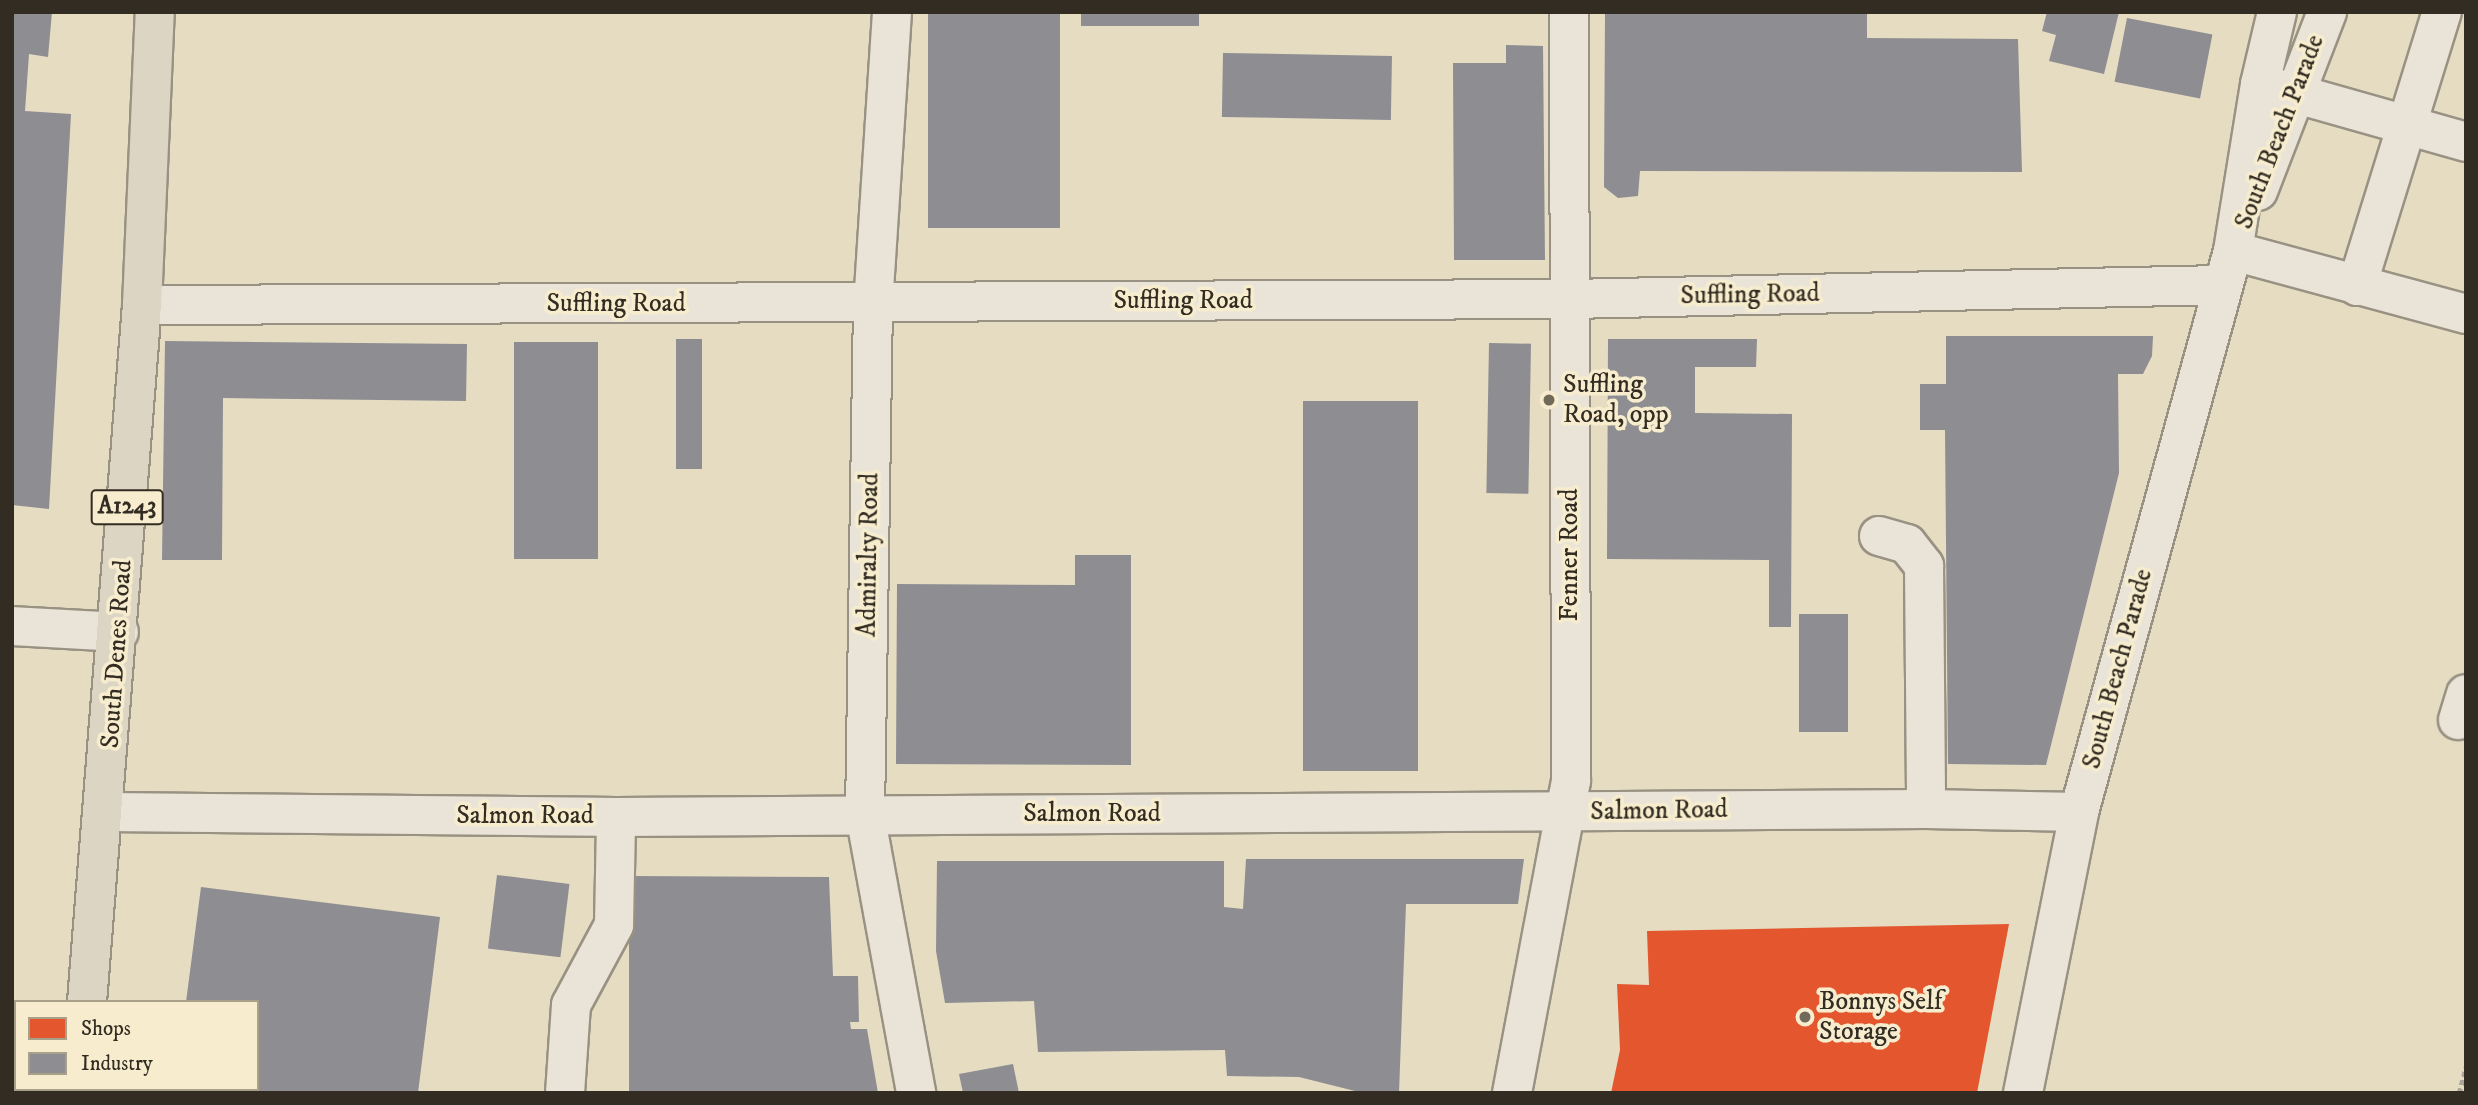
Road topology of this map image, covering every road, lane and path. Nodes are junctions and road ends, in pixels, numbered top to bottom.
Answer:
1 (155, 12) edge
2 (892, 12) edge
3 (1569, 12) edge
4 (2277, 12) edge
5 (2326, 12) edge
6 (2442, 12) edge
7 (2260, 84) junction
8 (2298, 94) junction
9 (2407, 126) junction
10 (2466, 142) edge
11 (2228, 268) junction
12 (2357, 286) junction
13 (1570, 299) junction
14 (873, 304) junction
15 (142, 305) junction
16 (2466, 313) edge
17 (1879, 536) dead end
18 (12, 626) edge
19 (119, 632) junction
20 (1926, 808) junction
21 (106, 812) junction
22 (1566, 812) junction
23 (2078, 812) junction
24 (864, 814) junction
25 (616, 817) junction
26 (88, 1000) edge
27 (2466, 1066) edge
28 (565, 1093) edge
29 (916, 1093) edge
30 (1512, 1093) edge
31 (2023, 1093) edge
32 (2459, 1093) edge

1 - 15 main road, South Denes Road / A1243
2 - 14 street, Admiralty Road
3 - 13 street, Fenner Road
4 - 7 street, South Beach Parade
5 - 8 street, South Beach Parade
6 - 9 street
7 - 8 street
7 - 11 street, South Beach Parade
8 - 9 street
8 - 11 street, South Beach Parade
9 - 10 street
9 - 12 street
11 - 12 street, Suffling Road
11 - 13 street, Suffling Road
11 - 23 street, South Beach Parade
12 - 16 street, Suffling Road
13 - 14 street, Suffling Road
13 - 22 street, Fenner Road
14 - 15 street, Suffling Road
14 - 24 street, Admiralty Road
15 - 19 main road, South Denes Road / A1243
17 - 20 street
18 - 19 street
19 - 21 main road, South Denes Road / A1243
20 - 22 street, Salmon Road
20 - 23 street, Salmon Road
21 - 25 street, Salmon Road
21 - 26 main road, South Denes Road / A1243
22 - 24 street, Salmon Road
22 - 30 street, Fenner Road
23 - 31 street, South Beach Parade
24 - 25 street, Salmon Road
24 - 29 street, Admiralty Road
25 - 28 street
27 - 32 path

